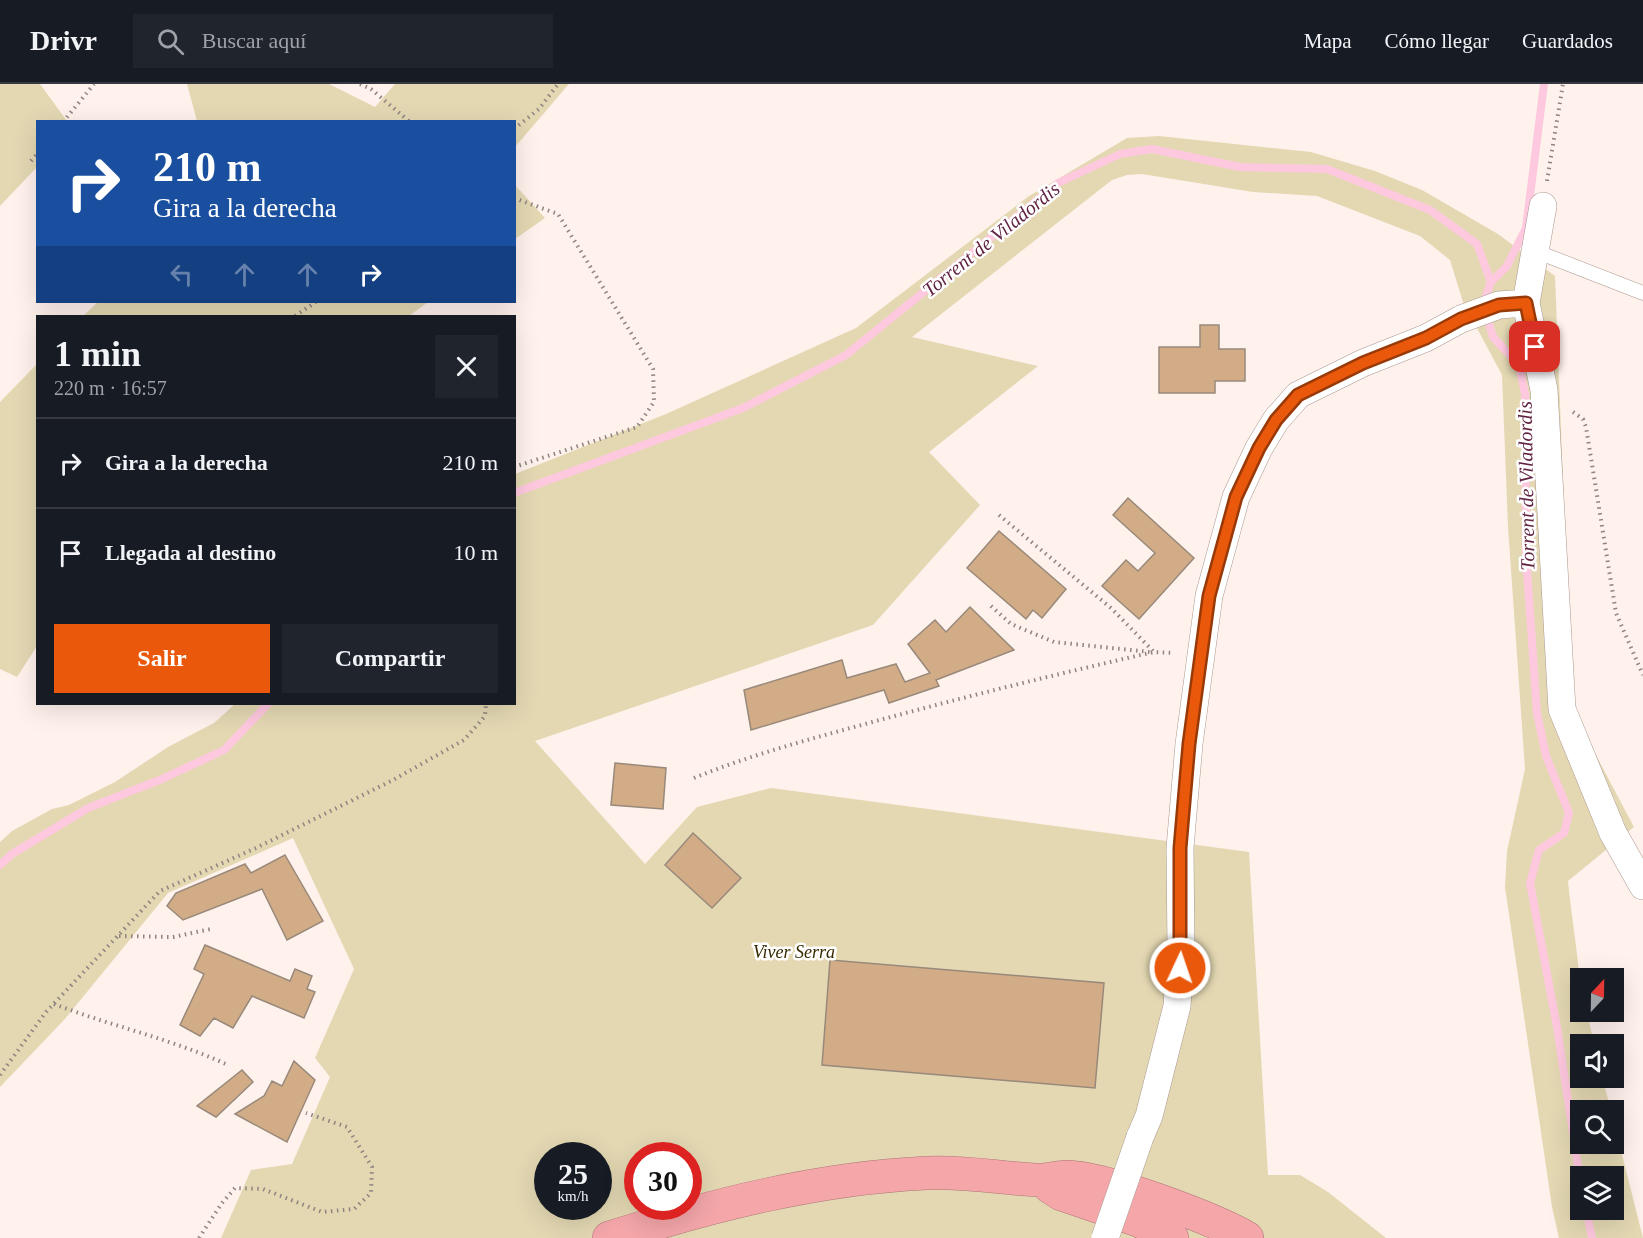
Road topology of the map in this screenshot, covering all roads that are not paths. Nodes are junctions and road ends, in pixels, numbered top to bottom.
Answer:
1 (1543, 206) road end
2 (1535, 251) junction
3 (1643, 293) edge
4 (1513, 304) junction
5 (1643, 886) edge
6 (1042, 1180) junction
7 (609, 1238) edge
8 (1105, 1238) edge
9 (1172, 1238) edge
10 (1246, 1238) edge

1 - 2 street
2 - 3 lane
2 - 4 street
4 - 5 street
4 - 8 street, bridge
6 - 7 highway
6 - 9 highway
6 - 10 highway

